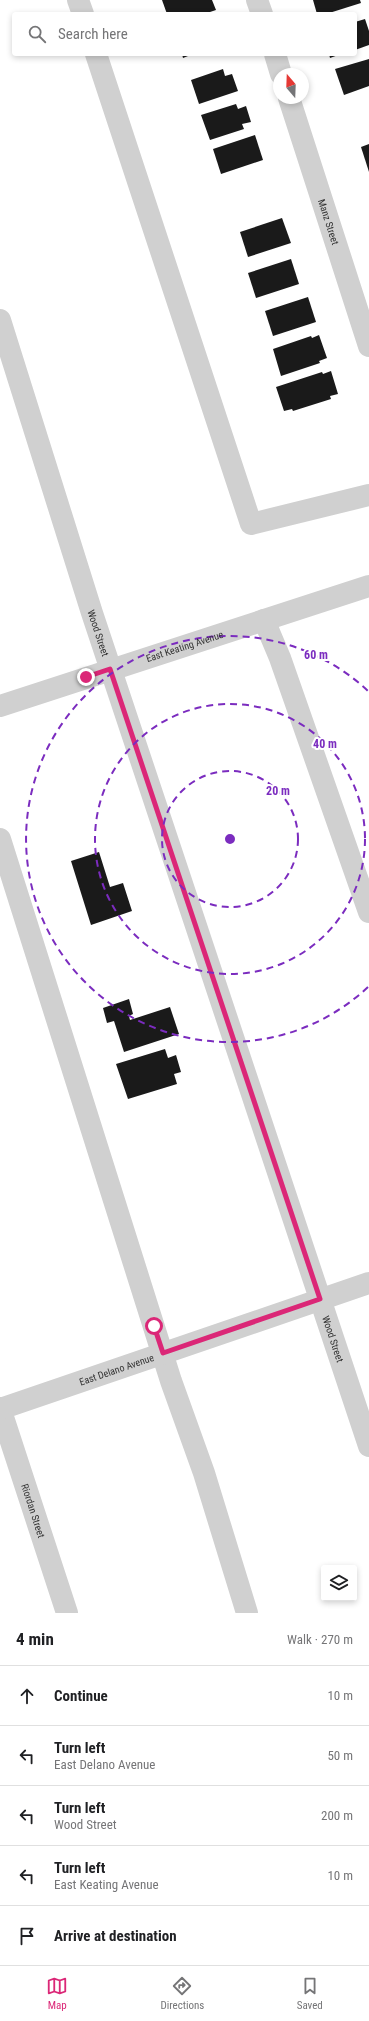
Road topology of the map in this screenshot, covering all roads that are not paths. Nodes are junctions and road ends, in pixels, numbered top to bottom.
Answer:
1 (78, 0) edge
2 (257, 0) edge
3 (82, 12) edge
4 (261, 12) edge
5 (97, 56) edge
6 (276, 56) edge
7 (279, 68) edge
8 (291, 104) edge
9 (0, 320) edge
10 (369, 346) edge
11 (369, 494) edge
12 (369, 586) edge
13 (264, 620) junction
14 (110, 669) junction
15 (0, 706) edge
16 (0, 839) edge
17 (369, 912) edge
18 (369, 1283) edge
19 (320, 1299) junction
20 (163, 1353) junction
21 (0, 1408) edge
22 (369, 1446) edge
23 (67, 1613) edge
24 (248, 1613) edge

1 - 3 street
2 - 4 street
5 - 11 street
6 - 7 street
8 - 10 street, Manz Street
9 - 14 street, Wood Street
12 - 13 street, East Keating Avenue
13 - 14 street, East Keating Avenue
13 - 17 street
14 - 15 street, East Keating Avenue
14 - 19 street, Wood Street
16 - 20 street
18 - 19 street, East Delano Avenue
19 - 20 street, East Delano Avenue
19 - 22 street, Wood Street
20 - 21 street, East Delano Avenue
20 - 24 street
21 - 23 street, Riordan Street

